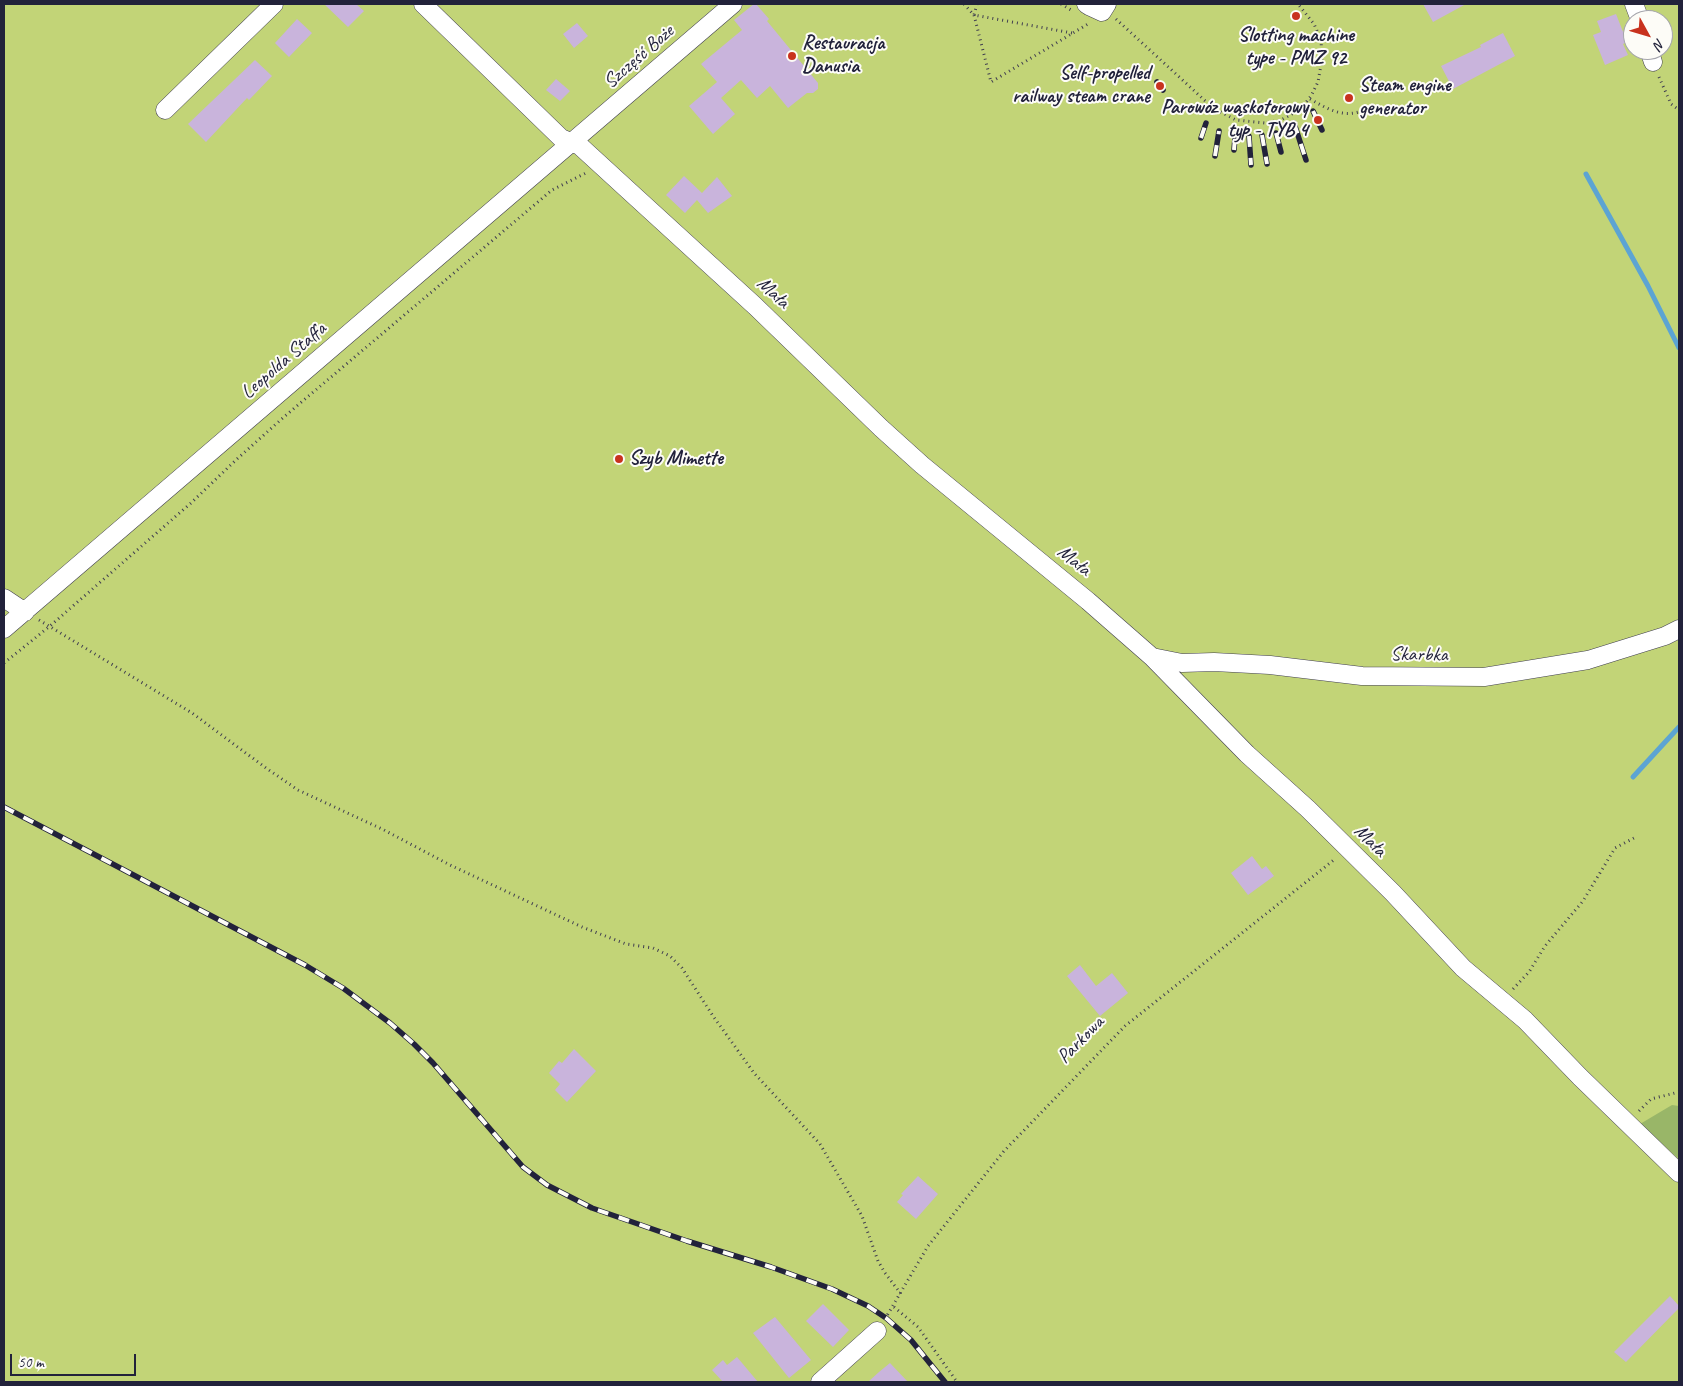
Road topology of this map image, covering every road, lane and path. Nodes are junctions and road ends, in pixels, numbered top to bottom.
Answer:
1 (274, 4) edge
2 (423, 4) edge
3 (733, 4) edge
4 (964, 4) edge
5 (977, 4) edge
6 (1086, 4) edge
7 (1298, 4) edge
8 (1105, 8) edge
9 (974, 15) junction
10 (1073, 33) junction
11 (1653, 60) edge
12 (1310, 99) junction
13 (165, 110) dead end
14 (1679, 110) edge
15 (1359, 112) dead end
16 (572, 142) junction
17 (598, 164) junction
18 (4, 598) edge
19 (25, 612) junction
20 (50, 626) junction
21 (4, 629) edge
22 (1679, 629) edge
23 (1152, 657) junction
24 (4, 664) edge
25 (1634, 838) dead end
26 (1348, 850) junction
27 (1502, 1001) junction
28 (1679, 1092) edge
29 (1628, 1123) junction
30 (1679, 1173) edge
31 (901, 1294) junction
32 (877, 1331) dead end
33 (820, 1382) edge
34 (957, 1382) edge

1 - 13 street
2 - 16 street, Mała
3 - 16 street, Szczęść Boże
4 - 9 path
5 - 9 path
6 - 8 street
7 - 12 path
8 - 10 path
8 - 12 path
9 - 10 path
9 - 10 path
11 - 14 path
12 - 15 path
16 - 17 street, Mała
16 - 19 street, Leopolda Staffa
17 - 20 path
17 - 23 street, Mała
18 - 19 street
19 - 20 path
19 - 21 street, Leopolda Staffa
20 - 24 path
20 - 31 path
22 - 23 street, Skarbka
23 - 26 street, Mała
25 - 27 path
26 - 27 street, Mała
26 - 31 path, Parkowa
27 - 29 street, Mała
28 - 29 path
29 - 30 street, Mała
31 - 34 path, Parkowa
32 - 33 street

